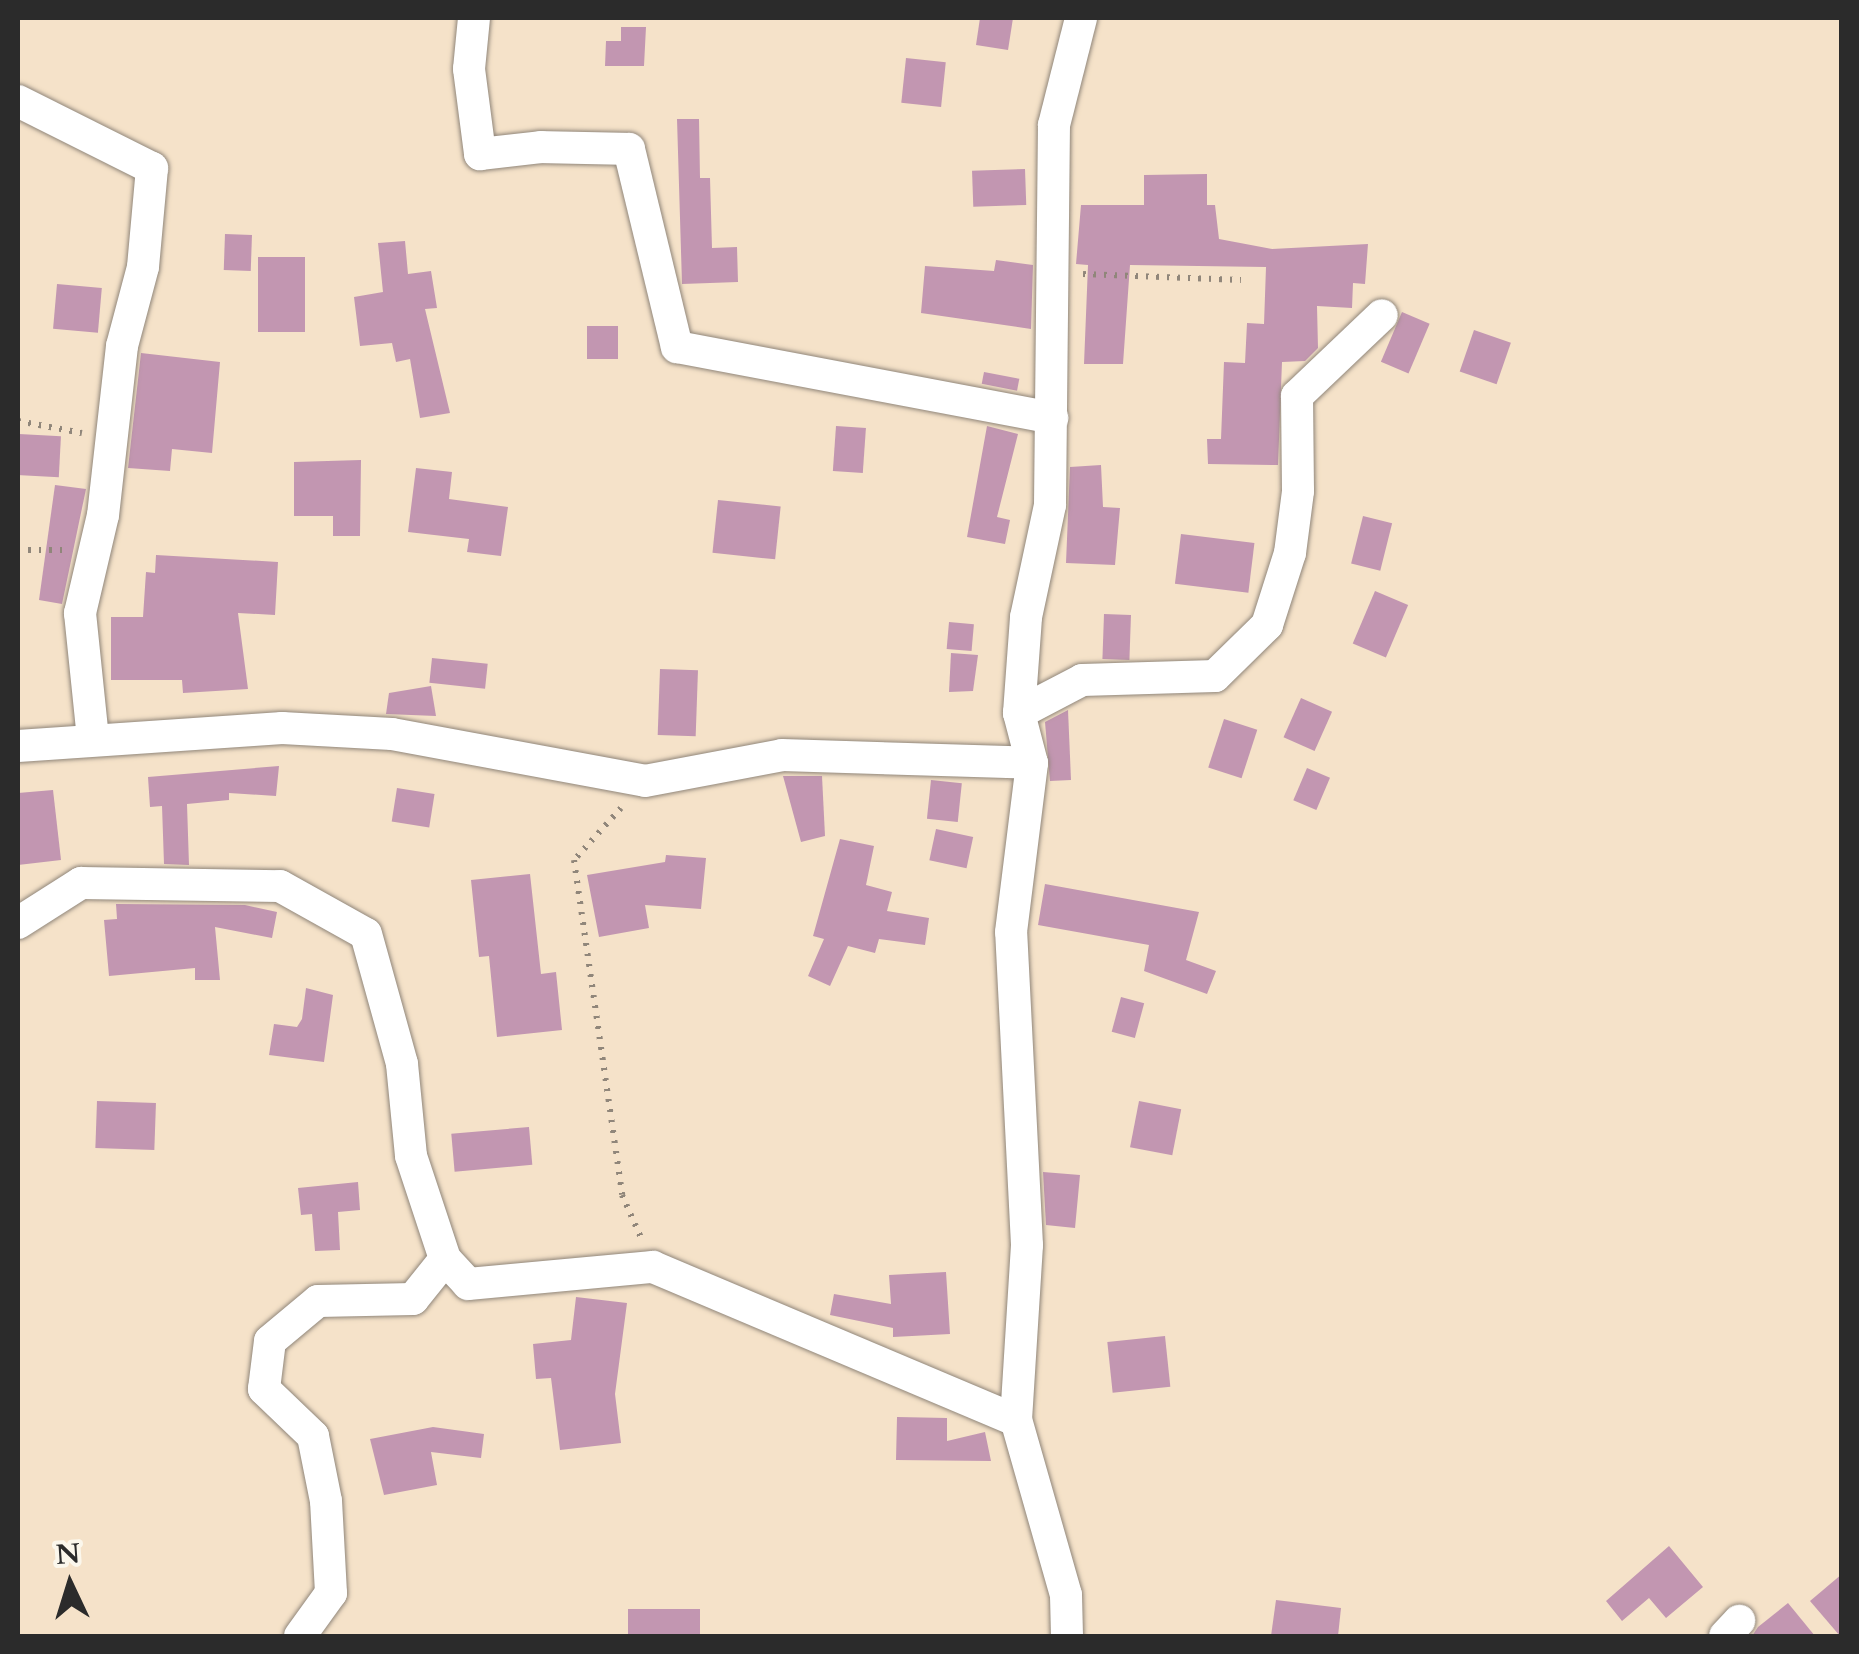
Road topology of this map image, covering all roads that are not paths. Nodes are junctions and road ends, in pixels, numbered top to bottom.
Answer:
1 (474, 18) edge
2 (1080, 18) edge
3 (18, 101) edge
4 (1382, 315) dead end
5 (1052, 418) junction
6 (1019, 713) junction
7 (93, 739) junction
8 (18, 746) edge
9 (1032, 764) junction
10 (18, 924) edge
11 (445, 1258) junction
12 (1016, 1420) junction
13 (300, 1636) edge
14 (1067, 1636) edge

1 - 5 street
2 - 5 street
3 - 7 street
4 - 6 street
5 - 6 street
6 - 9 street
7 - 8 street
7 - 9 street
9 - 12 street
10 - 11 street
11 - 12 street
11 - 13 street
12 - 14 street

